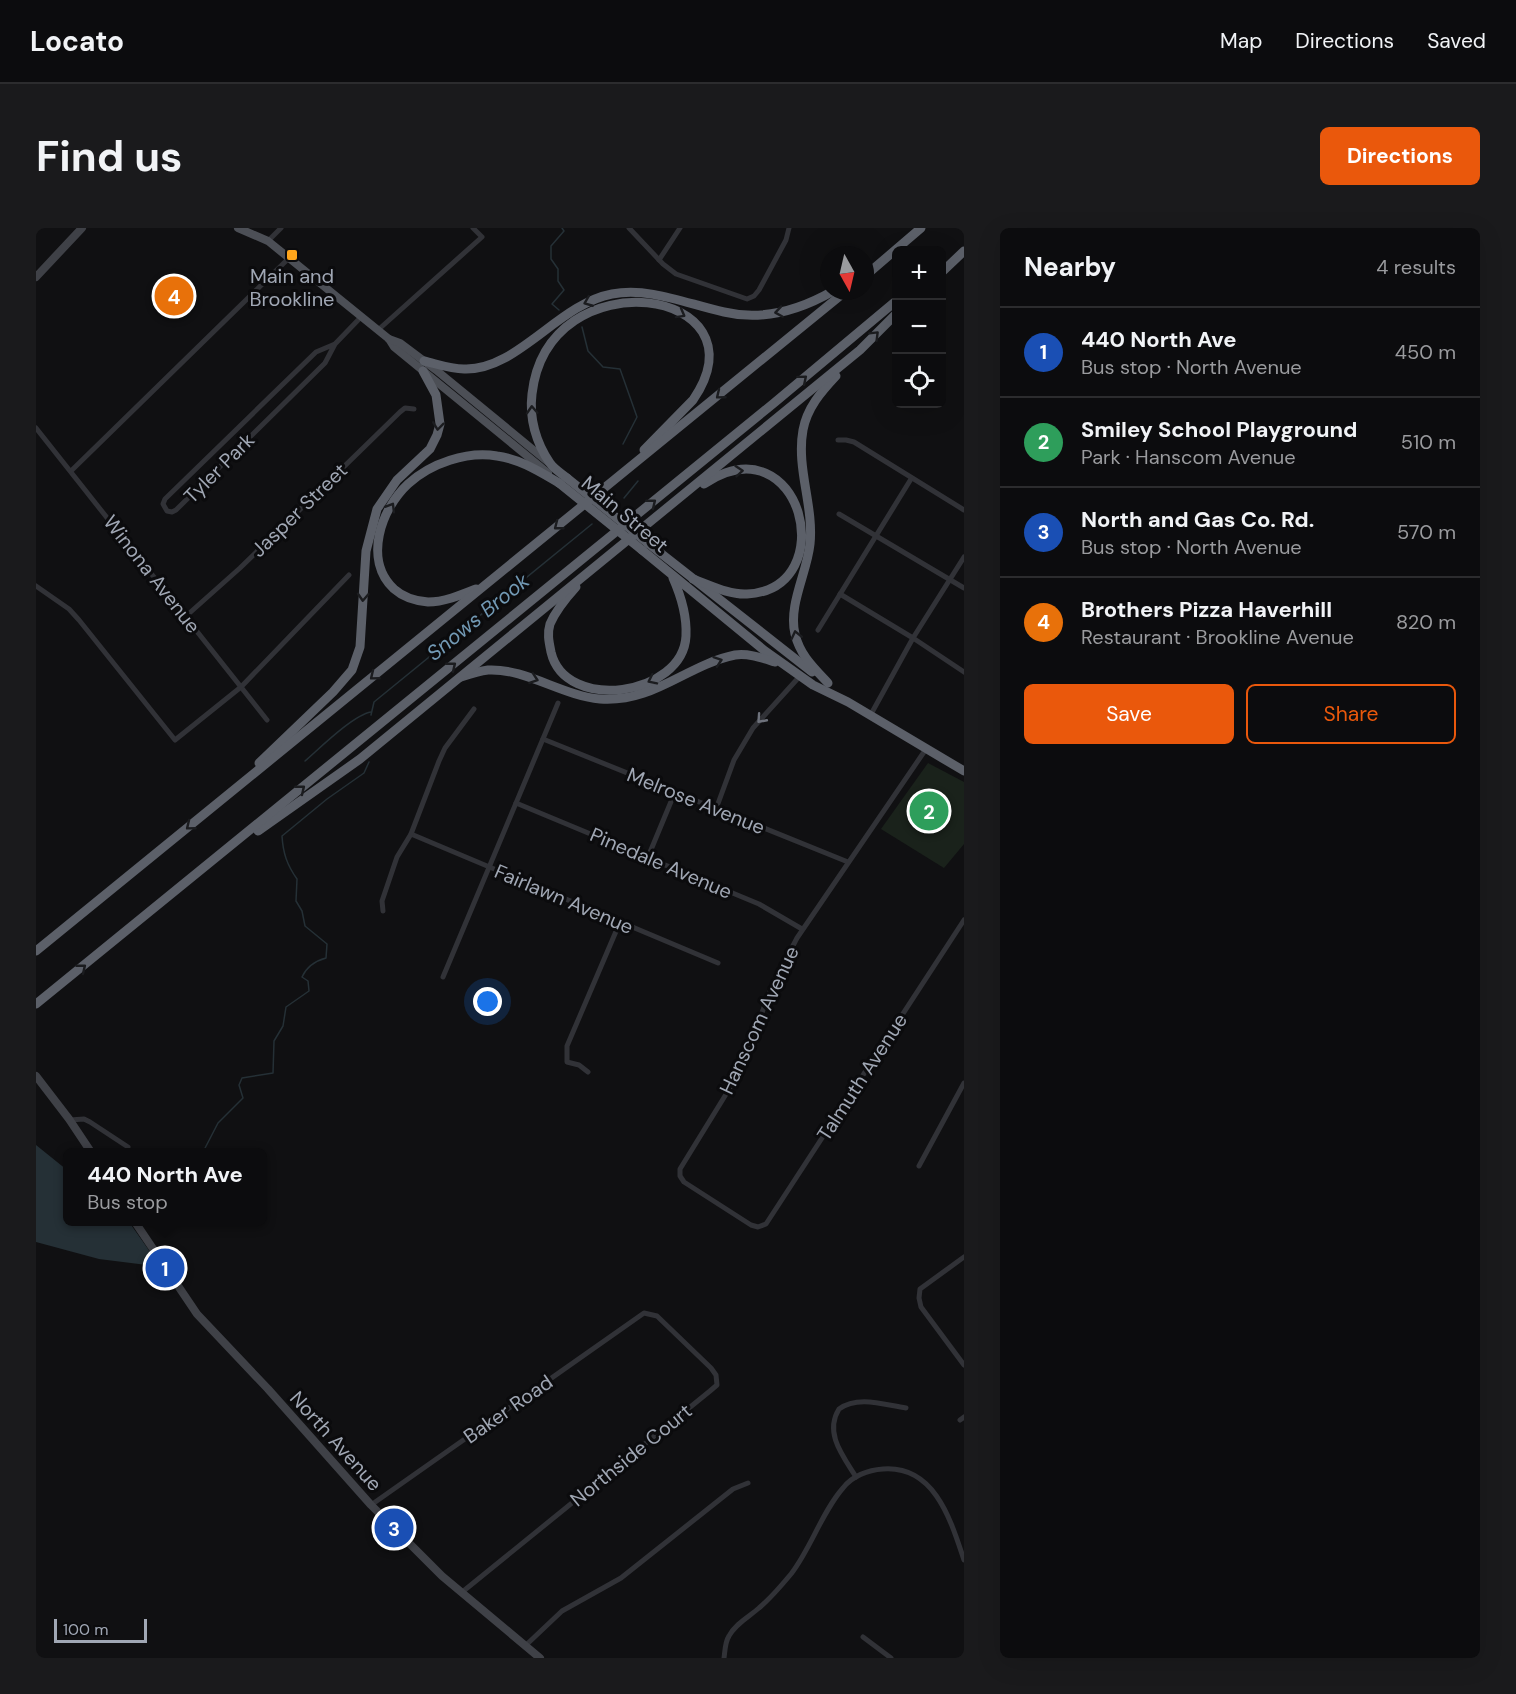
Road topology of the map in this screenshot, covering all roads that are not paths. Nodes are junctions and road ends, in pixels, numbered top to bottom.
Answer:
1 (82, 228) edge
2 (240, 228) edge
3 (281, 228) edge
4 (473, 228) edge
5 (629, 228) edge
6 (680, 228) edge
7 (789, 228) edge
8 (921, 228) edge
9 (268, 241) junction
10 (964, 249) edge
11 (289, 258) junction
12 (659, 260) junction
13 (946, 263) edge
14 (874, 268) edge
15 (946, 268) edge
16 (36, 277) edge
17 (820, 298) edge
18 (835, 300) edge
19 (892, 305) edge
20 (362, 317) junction
21 (892, 319) edge
22 (378, 330) junction
23 (335, 344) junction
24 (860, 350) junction
25 (423, 366) junction
26 (414, 409) dead end
27 (36, 428) edge
28 (838, 440) dead end
29 (550, 465) junction
30 (71, 471) junction
31 (619, 475) junction
32 (911, 479) junction
33 (563, 481) junction
34 (669, 507) junction
35 (964, 510) edge
36 (839, 514) dead end
37 (876, 536) junction
38 (645, 547) junction
39 (964, 557) edge
40 (593, 568) junction
41 (349, 575) dead end
42 (672, 576) junction
43 (693, 579) junction
44 (950, 579) junction
45 (36, 586) edge
46 (484, 586) junction
47 (964, 588) edge
48 (840, 594) junction
49 (185, 617) junction
50 (818, 630) dead end
51 (913, 638) junction
52 (784, 664) junction
53 (964, 672) edge
54 (800, 676) junction
55 (456, 679) junction
56 (828, 683) junction
57 (241, 687) junction
58 (848, 702) junction
59 (558, 703) dead end
60 (474, 708) dead end
61 (870, 717) junction
62 (267, 720) dead end
63 (543, 739) junction
64 (926, 749) junction
65 (964, 771) edge
66 (675, 792) junction
67 (516, 802) junction
68 (716, 809) junction
69 (210, 810) junction
70 (411, 834) junction
71 (648, 857) junction
72 (848, 862) junction
73 (207, 866) junction
74 (489, 867) junction
75 (383, 911) dead end
76 (964, 920) edge
77 (620, 922) junction
78 (802, 929) junction
79 (36, 951) edge
80 (718, 963) dead end
81 (443, 977) dead end
82 (36, 1004) edge
83 (588, 1072) dead end
84 (37, 1080) edge
85 (964, 1083) edge
86 (70, 1120) junction
87 (128, 1147) dead end
88 (88, 1148) edge
89 (920, 1166) dead end
90 (679, 1174) joint
91 (138, 1226) edge
92 (964, 1257) edge
93 (644, 1314) joint
94 (964, 1365) edge
95 (906, 1408) dead end
96 (856, 1477) junction
97 (748, 1484) dead end
98 (371, 1505) junction
99 (964, 1560) edge
100 (461, 1593) junction
101 (863, 1637) dead end
102 (525, 1646) junction
103 (540, 1658) edge
104 (724, 1658) edge
105 (891, 1658) edge

1 - 16 main road
2 - 9 main road, Main Street
3 - 9 street
4 - 22 street
5 - 12 street
6 - 12 street
7 - 12 street
8 - 14 highway
9 - 11 main road, Main Street
10 - 13 highway
10 - 15 highway
11 - 20 main road, Main Street
11 - 30 street
17 -> 25 highway
18 -> 31 highway
73 -> 19 highway
20 - 22 main road, Main Street
20 - 23 street, Tyler Park
24 -> 21 highway
22 - 25 main road, Main Street
23 - 23 street, Tyler Park
24 - 34 highway
56 -> 24 highway
25 - 29 main road, Main Street
25 - 33 main road, Main Street
25 -> 69 highway
26 - 49 street, Jasper Street
27 - 30 street, Winona Avenue
28 - 32 street
29 -> 31 highway
29 - 33 highway, Main Street
30 - 49 street, Winona Avenue
31 -> 46 highway
32 - 35 street
32 - 37 street
33 - 38 highway, Main Street, bridge
46 -> 33 highway
34 - 40 highway
34 -> 43 highway
36 - 37 street
37 - 44 street
37 - 48 street
38 - 42 highway, Main Street
38 - 43 highway, Main Street
39 - 44 street
42 -> 40 highway
40 - 55 highway
41 - 57 street
42 - 52 highway, Main Street
43 - 56 highway, Main Street
44 - 47 street
44 - 51 street
45 - 57 street
46 -> 69 highway
48 - 50 street
48 - 51 street
49 - 57 street, Winona Avenue
51 - 53 street
51 - 61 street
52 - 54 highway, Main Street
55 -> 52 highway
54 - 58 highway, Main Street
54 -> 68 street
55 - 73 highway
56 - 58 highway, Main Street
57 - 62 street, Winona Avenue
58 - 61 highway, Main Street
59 - 63 street
60 - 70 street
61 - 64 highway, Main Street
63 - 66 street, Melrose Avenue
63 - 67 street
64 - 65 highway, Main Street
64 - 72 street, Hanscom Avenue
66 - 68 street, Melrose Avenue
66 - 71 street
67 - 71 street, Pinedale Avenue
67 - 74 street
68 - 72 street, Melrose Avenue
69 -> 79 highway
70 - 74 street, Fairlawn Avenue
70 - 75 street
71 - 78 street, Pinedale Avenue
72 - 78 street, Hanscom Avenue
82 -> 73 highway
74 - 77 street, Fairlawn Avenue
74 - 81 street
76 - 90 street, Talmuth Avenue
77 - 80 street, Fairlawn Avenue
77 - 83 street
78 - 90 street, Hanscom Avenue
84 - 86 main road
85 - 89 street
86 - 87 street
86 - 88 main road
91 - 98 main road, North Avenue
92 - 94 street
93 - 98 street, Baker Road
93 - 100 street, Northside Court
95 - 96 street
96 - 99 street
96 - 104 street
97 - 102 street
98 - 100 main road, North Avenue
100 - 102 main road, North Avenue
101 - 105 street
102 - 103 main road, North Avenue

